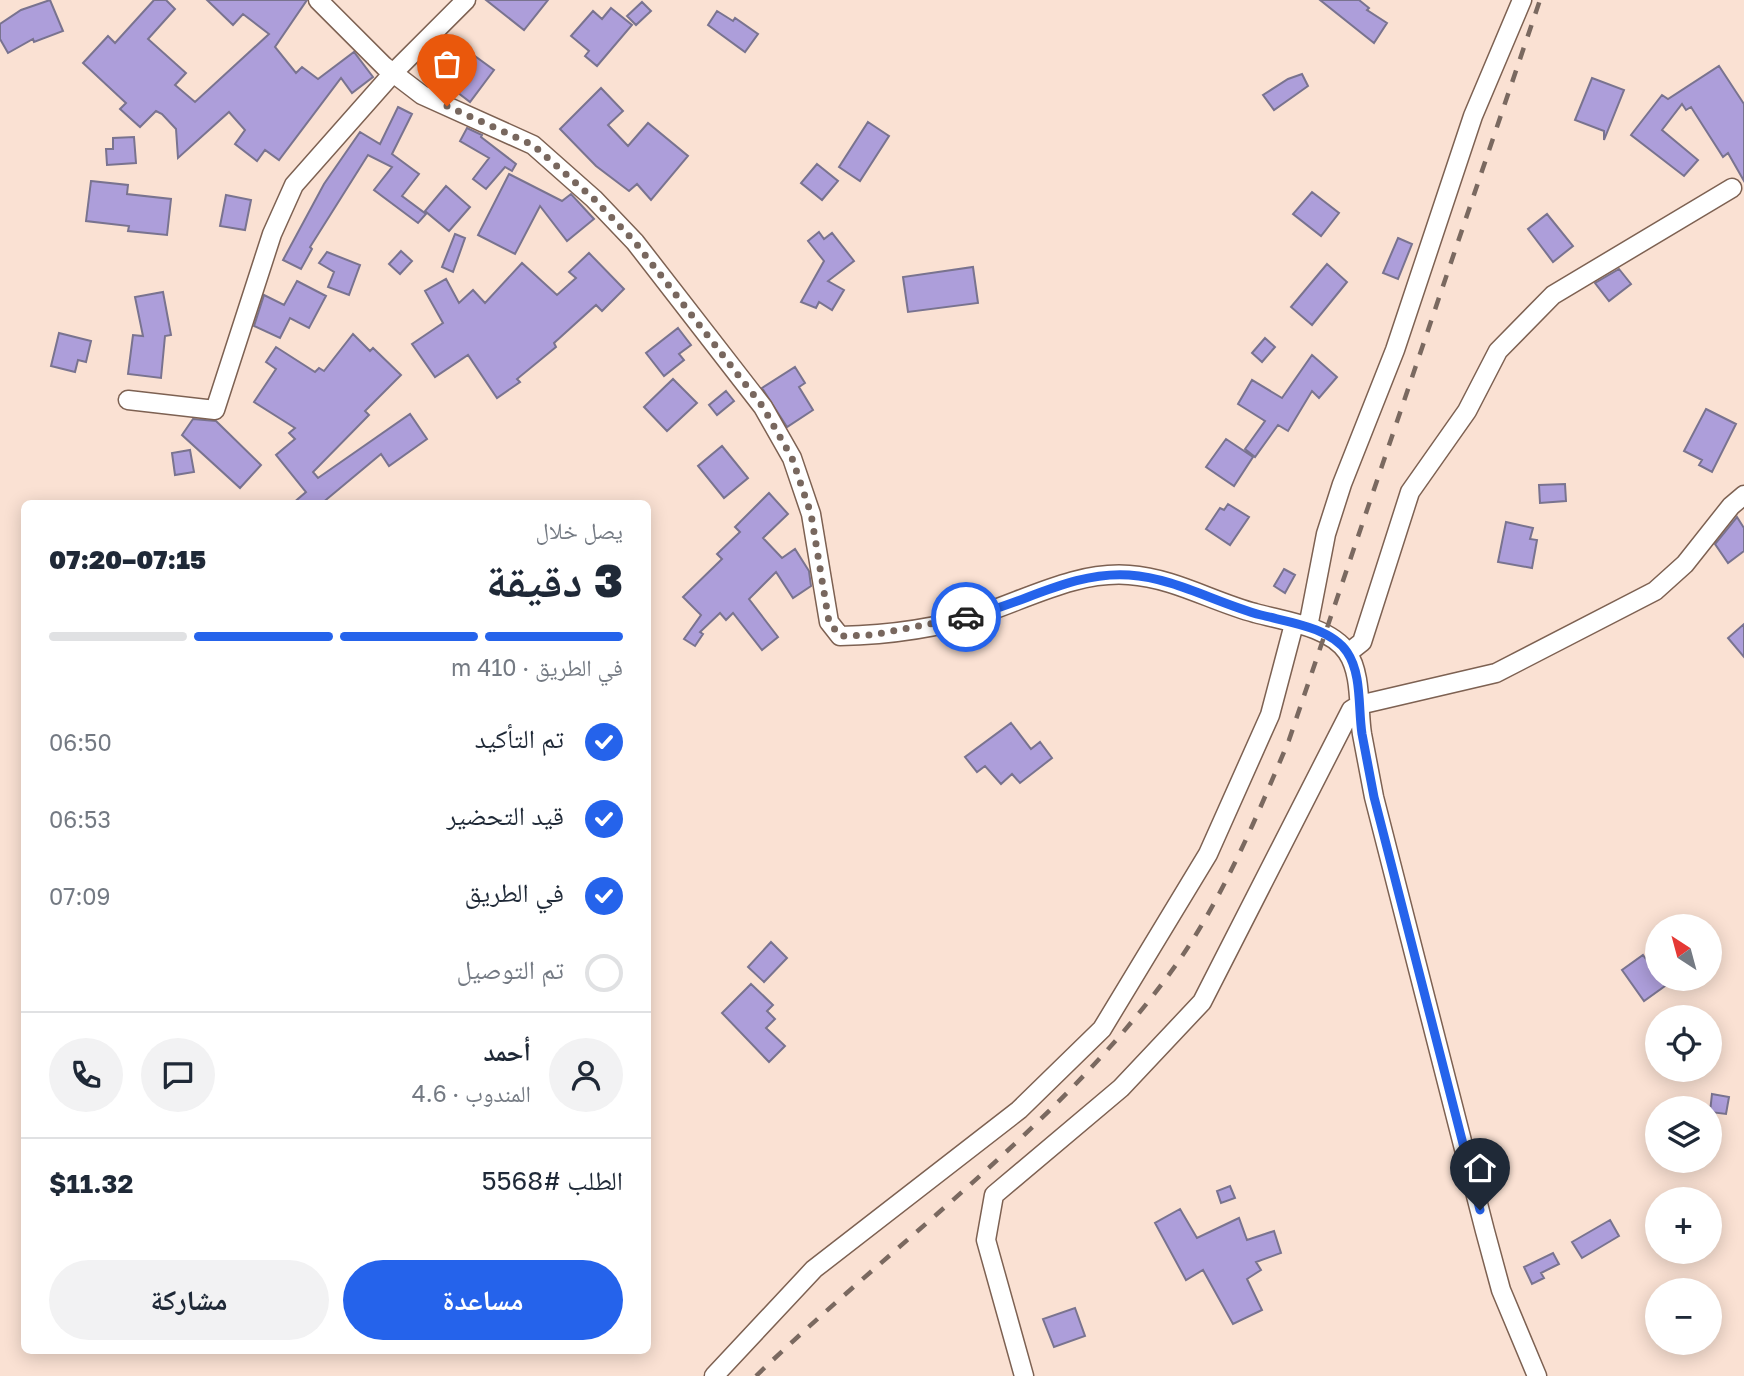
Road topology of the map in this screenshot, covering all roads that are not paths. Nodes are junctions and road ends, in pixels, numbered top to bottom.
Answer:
1 (318, 0) edge
2 (466, 0) edge
3 (1522, 0) edge
4 (393, 73) junction
5 (1732, 188) dead end
6 (128, 400) dead end
7 (1744, 495) edge
8 (1301, 626) junction
9 (1348, 653) junction
10 (1359, 705) junction
11 (714, 1376) edge
12 (1024, 1376) edge
13 (1537, 1376) edge

1 - 4 street
2 - 4 street
3 - 8 street
4 - 6 street
4 - 8 street
5 - 9 street
7 - 10 street
8 - 9 street
8 - 11 street
9 - 10 street
10 - 12 street
10 - 13 street

